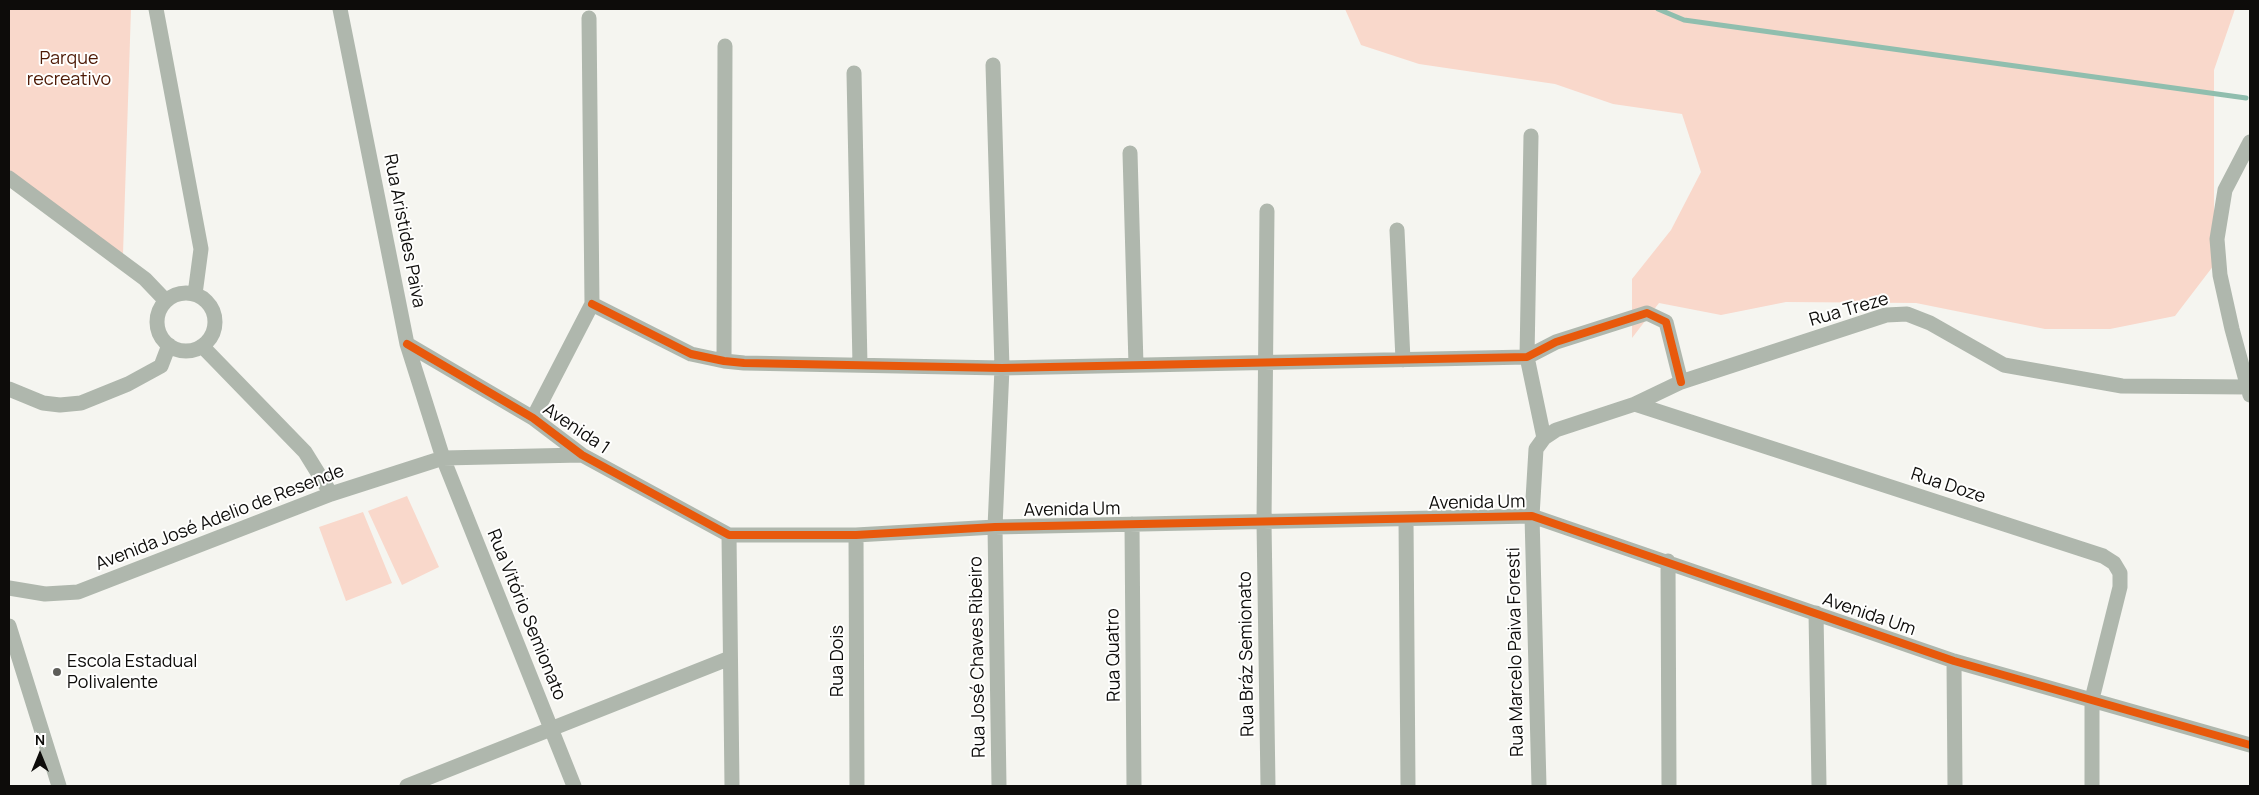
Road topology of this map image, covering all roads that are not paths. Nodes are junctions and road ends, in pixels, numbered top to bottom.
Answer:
1 (156, 9) edge
2 (340, 9) edge
3 (589, 18) dead end
4 (724, 46) dead end
5 (994, 65) dead end
6 (854, 73) dead end
7 (1531, 136) dead end
8 (2250, 142) edge
9 (1130, 153) dead end
10 (9, 178) edge
11 (1267, 211) dead end
12 (1397, 230) dead end
13 (195, 294) junction
14 (166, 301) junction
15 (592, 304) junction
16 (408, 344) junction
17 (169, 345) junction
18 (202, 346) junction
19 (1527, 357) junction
20 (1403, 360) junction
21 (724, 361) junction
22 (1266, 362) junction
23 (860, 365) junction
24 (1136, 365) junction
25 (1002, 368) junction
26 (1681, 382) junction
27 (2249, 391) edge
28 (10, 394) edge
29 (1635, 404) junction
30 (533, 418) junction
31 (1544, 438) junction
32 (582, 455) junction
33 (443, 458) junction
34 (331, 494) junction
35 (1532, 516) junction
36 (1406, 520) junction
37 (1264, 522) junction
38 (1132, 524) junction
39 (995, 527) junction
40 (729, 535) junction
41 (856, 535) junction
42 (1668, 562) junction
43 (9, 588) edge
44 (1816, 613) junction
45 (9, 626) edge
46 (730, 658) junction
47 (1954, 661) junction
48 (2092, 699) junction
49 (552, 728) junction
50 (2250, 745) edge
51 (59, 786) edge
52 (407, 786) edge
53 (574, 786) edge
54 (732, 786) edge
55 (857, 786) edge
56 (999, 786) edge
57 (1134, 786) edge
58 (1268, 786) edge
59 (1408, 786) edge
60 (1539, 786) edge
61 (1670, 786) edge
62 (1819, 786) edge
63 (1955, 786) edge
64 (2092, 786) edge

1 - 13 street
2 - 16 street, Rua Aristides Paiva
3 - 15 street
4 - 21 street
5 - 25 street, Rua José Chaves Ribeiro
6 - 23 street
7 - 19 street
8 - 27 street
9 - 24 street
10 - 14 street
11 - 22 street, Rua Bráz Semionato
12 - 20 street
13 - 14 street
13 - 18 street
14 - 17 street
15 - 21 street
15 - 30 street
16 - 30 street, Avenida 1
16 - 33 street, Rua Aristides Paiva
17 - 18 street
17 - 28 street
18 - 34 street
19 - 20 street
19 - 26 street
19 - 31 street
20 - 22 street
21 - 23 street
22 - 24 street
22 - 37 street, Rua Bráz Semionato
23 - 25 street
24 - 25 street
25 - 39 street, Rua José Chaves Ribeiro
26 - 27 street, Rua Treze
26 - 29 street, Rua Treze
29 - 31 street, Rua Treze
29 - 48 street, Rua Doze
30 - 32 street, Avenida 1
31 - 35 street
32 - 33 street, Avenida José Adelio de Resende
32 - 40 street, Avenida 1
33 - 34 street, Avenida José Adelio de Resende
33 - 49 street, Rua Vitório Semionato
34 - 43 street, Avenida José Adelio de Resende
35 - 36 street, Avenida Um
35 - 42 street, Avenida Um
35 - 60 street, Rua Marcelo Paiva Foresti
36 - 37 street, Avenida Um
36 - 59 street
37 - 38 street, Avenida Um
37 - 58 street, Rua Bráz Semionato
38 - 39 street, Avenida Um
38 - 57 street, Rua Quatro
39 - 41 street, Avenida Um
39 - 56 street, Rua José Chaves Ribeiro
40 - 41 street, Avenida Um
40 - 46 street
41 - 55 street, Rua Dois
42 - 44 street, Avenida Um
42 - 61 street
44 - 47 street, Avenida Um
44 - 62 street
45 - 51 street
46 - 49 street
46 - 54 street
47 - 48 street, Avenida Um
47 - 63 street
48 - 50 street, Avenida Um
48 - 64 street
49 - 52 street
49 - 53 street, Rua Vitório Semionato

